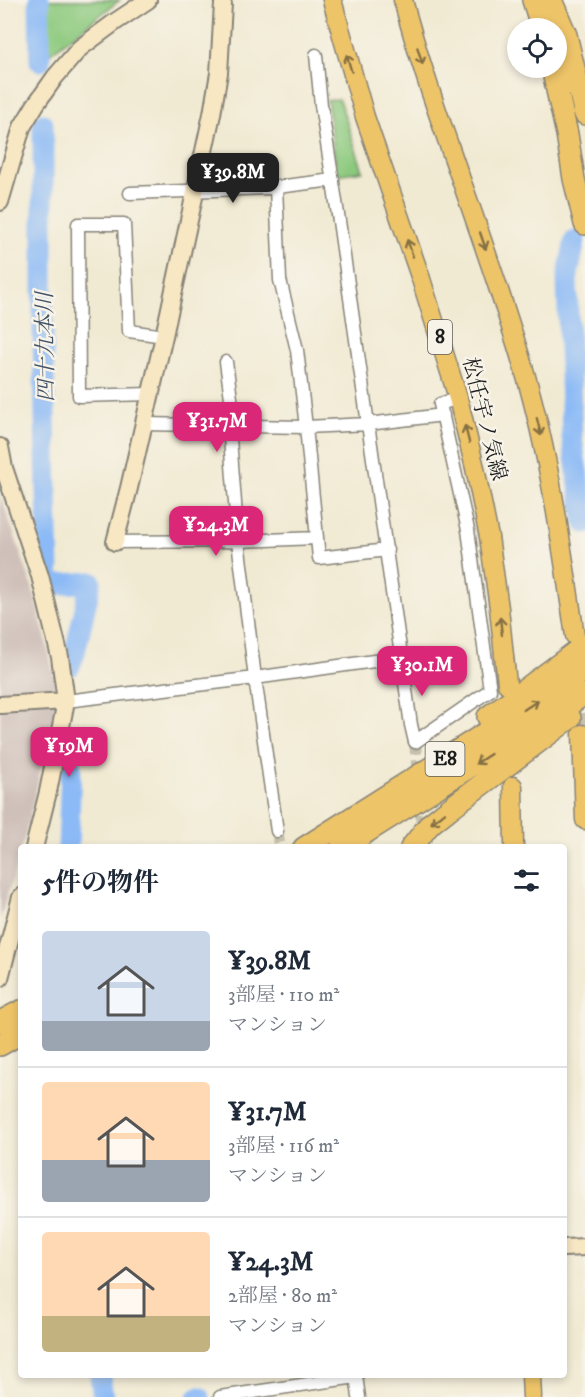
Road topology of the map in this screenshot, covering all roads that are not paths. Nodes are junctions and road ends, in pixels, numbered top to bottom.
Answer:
1 (148, 0) edge
2 (332, 0) edge
3 (403, 0) edge
4 (542, 1) edge
5 (222, 4) dead end
6 (538, 18) edge
7 (542, 18) edge
8 (550, 18) edge
9 (316, 55) dead end
10 (543, 78) edge
11 (554, 78) edge
12 (566, 78) edge
13 (585, 114) edge
14 (585, 156) edge
15 (574, 179) junction
16 (333, 180) junction
17 (276, 187) junction
18 (196, 191) junction
19 (130, 193) dead end
20 (0, 202) edge
21 (585, 224) edge
22 (164, 336) junction
23 (226, 362) dead end
24 (150, 394) junction
25 (458, 398) junction
26 (443, 415) junction
27 (144, 424) junction
28 (369, 424) junction
29 (230, 426) junction
30 (306, 427) junction
31 (0, 447) edge
32 (317, 538) junction
33 (115, 542) joint
34 (238, 542) junction
35 (387, 550) junction
36 (580, 641) edge
37 (402, 657) junction
38 (585, 670) edge
39 (255, 678) junction
40 (507, 684) dead end
41 (585, 694) edge
42 (66, 701) junction
43 (0, 705) edge
44 (585, 707) edge
45 (582, 734) dead end
46 (513, 786) dead end
47 (585, 820) edge
48 (277, 831) tunnel mouth
49 (322, 836) junction
50 (35, 844) edge
51 (309, 844) edge
52 (347, 844) edge
53 (414, 844) edge
54 (514, 844) edge
55 (18, 909) edge
56 (0, 978) edge
57 (18, 1013) edge
58 (0, 1022) edge
59 (18, 1035) edge
60 (18, 1043) edge
61 (0, 1045) edge
62 (0, 1052) edge
63 (585, 1247) edge
64 (567, 1248) edge
65 (343, 1378) edge
66 (356, 1378) edge
67 (531, 1378) edge
68 (220, 1397) edge
69 (359, 1397) edge
70 (532, 1397) edge

1 - 20 street
25 -> 2 main road, 松任宇ノ気線 / 8
3 -> 36 main road
4 - 6 highway
4 - 7 highway
4 - 8 highway
4 - 13 highway
5 - 18 street
9 - 16 street
10 - 15 highway
11 - 15 highway
12 - 14 highway
15 - 21 highway
16 - 17 street
16 - 28 street
17 - 18 street
17 - 30 street
18 - 19 street
18 - 22 street
22 - 24 street
22 - 24 street
23 - 29 street
24 - 27 street
25 - 26 street
40 -> 25 main road, 松任宇ノ気線 / 8
26 - 28 street
26 - 37 street
27 - 29 street
27 - 33 street
28 - 30 street
28 - 35 street
29 - 30 street
29 - 34 street
30 - 32 street
31 - 42 street
32 - 34 street
32 - 35 street
33 - 34 street
34 - 39 street
35 - 37 street
36 - 49 highway
37 - 39 street
49 -> 38 highway, E8
39 - 42 street
39 - 48 street
41 -> 52 highway, E8
42 - 43 street
42 - 50 street
44 -> 53 highway
45 - 47 main road
46 - 54 main road
49 - 51 highway, E8
55 - 56 street
57 - 58 highway
59 - 61 highway
60 - 62 highway
63 - 64 street
65 - 68 street
66 - 69 street
67 - 70 main road

